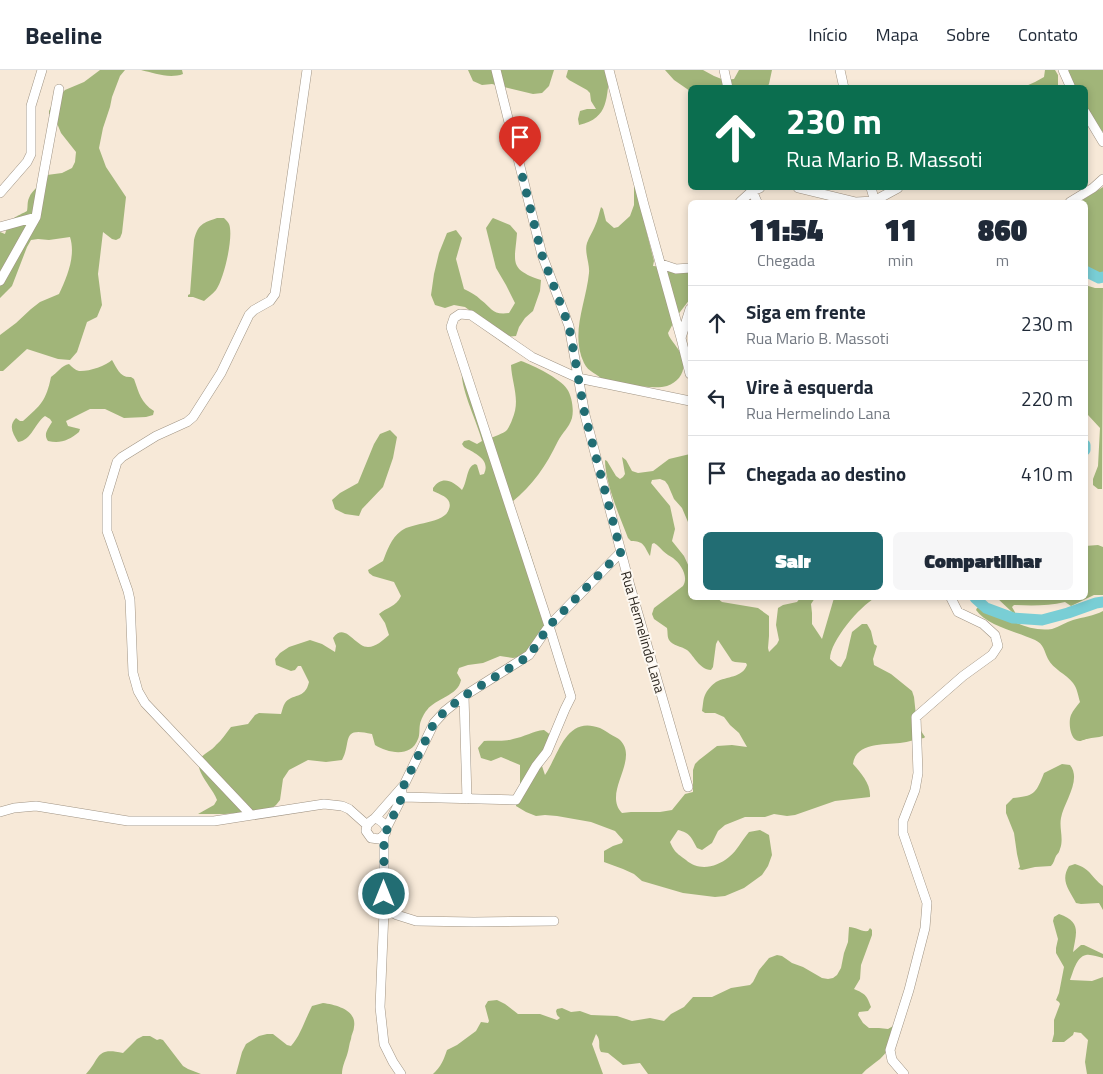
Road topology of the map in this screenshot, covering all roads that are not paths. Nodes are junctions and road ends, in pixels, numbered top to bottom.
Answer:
1 (42, 70) edge
2 (307, 70) edge
3 (496, 70) edge
4 (609, 70) edge
5 (724, 70) edge
6 (840, 70) edge
7 (1063, 70) edge
8 (727, 85) edge
9 (843, 85) edge
10 (1070, 85) edge
11 (59, 89) dead end
12 (1088, 117) edge
13 (1103, 142) edge
14 (1103, 179) edge
15 (754, 190) edge
16 (806, 190) edge
17 (895, 190) edge
18 (0, 193) edge
19 (742, 200) edge
20 (848, 200) edge
21 (878, 200) edge
22 (1073, 200) edge
23 (36, 217) junction
24 (0, 226) edge
25 (661, 264) junction
26 (688, 268) edge
27 (0, 281) edge
28 (688, 315) edge
29 (681, 338) junction
30 (688, 366) edge
31 (578, 378) junction
32 (688, 401) edge
33 (621, 552) junction
34 (952, 600) edge
35 (549, 626) junction
36 (464, 696) junction
37 (404, 785) junction
38 (688, 787) dead end
39 (402, 797) junction
40 (467, 799) junction
41 (0, 812) edge
42 (251, 815) junction
43 (372, 821) junction
44 (385, 833) junction
45 (373, 839) junction
46 (384, 865) junction
47 (384, 908) junction
48 (554, 920) dead end
49 (401, 1074) edge
50 (904, 1074) edge

1 - 18 street
2 - 42 street
3 - 31 street, Rua Hermelindo Lana
4 - 25 street
5 - 8 street
6 - 9 street
7 - 10 street
11 - 23 street
12 - 13 street
14 - 22 street
15 - 19 street
16 - 20 street
17 - 21 street
23 - 24 street
23 - 27 street
25 - 26 street
25 - 29 street
28 - 29 street
29 - 30 street
31 - 32 street
31 - 33 street, Rua Hermelindo Lana
31 - 35 street
33 - 35 street
33 - 38 street, Rua Hermelindo Lana
34 - 50 street
35 - 36 street
35 - 40 street
36 - 37 street
36 - 40 street
37 - 39 street
37 - 43 street
39 - 40 street
39 - 44 street
41 - 42 street
42 - 43 street
43 - 44 street
43 - 45 street
44 - 45 street
44 - 46 street
45 - 46 street
46 - 47 street
47 - 48 street
47 - 49 street

